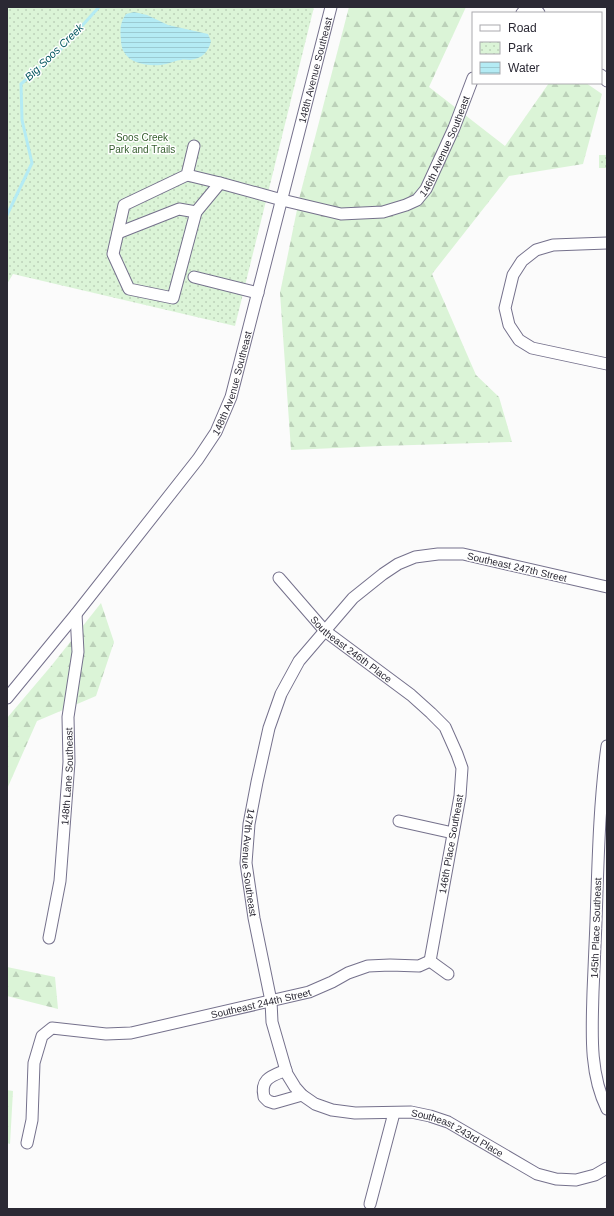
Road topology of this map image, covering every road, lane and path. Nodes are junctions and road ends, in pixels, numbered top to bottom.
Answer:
1 (331, 7) edge
2 (472, 81) edge
3 (194, 146) dead end
4 (187, 175) junction
5 (220, 183) junction
6 (282, 200) junction
7 (196, 212) junction
8 (118, 233) junction
9 (607, 243) edge
10 (194, 277) dead end
11 (258, 293) junction
12 (607, 364) edge
13 (383, 574) joint
14 (279, 578) dead end
15 (607, 588) edge
16 (76, 614) junction
17 (325, 631) junction
18 (7, 698) edge
19 (431, 713) joint
20 (607, 746) edge
21 (399, 821) dead end
22 (453, 832) junction
23 (49, 938) dead end
24 (430, 961) junction
25 (448, 974) dead end
26 (271, 1001) junction
27 (286, 1070) junction
28 (302, 1095) junction
29 (607, 1109) edge
30 (394, 1113) junction
31 (27, 1143) dead end
32 (607, 1168) edge
33 (370, 1204) dead end

1 - 6 street, 148th Avenue Southeast
2 - 6 street, 146th Avenue Southeast
3 - 4 street
4 - 5 street, 146th Avenue Southeast
4 - 8 street
5 - 6 street, 146th Avenue Southeast
5 - 7 street
6 - 11 street, 148th Avenue Southeast
7 - 8 street
7 - 8 street
9 - 12 street
10 - 11 street
11 - 16 street, 148th Avenue Southeast
13 - 15 street, Southeast 247th Street
13 - 17 street, 147th Avenue Southeast
14 - 17 street, Southeast 246th Place
16 - 18 street, 148th Avenue Southeast
16 - 23 street, 148th Lane Southeast
17 - 19 street, Southeast 246th Place
17 - 26 street, 147th Avenue Southeast
19 - 22 street, 146th Place Southeast
20 - 29 street, 145th Place Southeast
21 - 22 street
22 - 24 street, 146th Place Southeast
24 - 25 street
24 - 26 street, Southeast 244th Street
26 - 27 street, 147th Avenue Southeast
26 - 31 street, Southeast 244th Street
27 - 28 street, 147th Avenue Southeast
27 - 28 street
28 - 30 street, Southeast 243rd Place
30 - 32 street, Southeast 243rd Place
30 - 33 street

